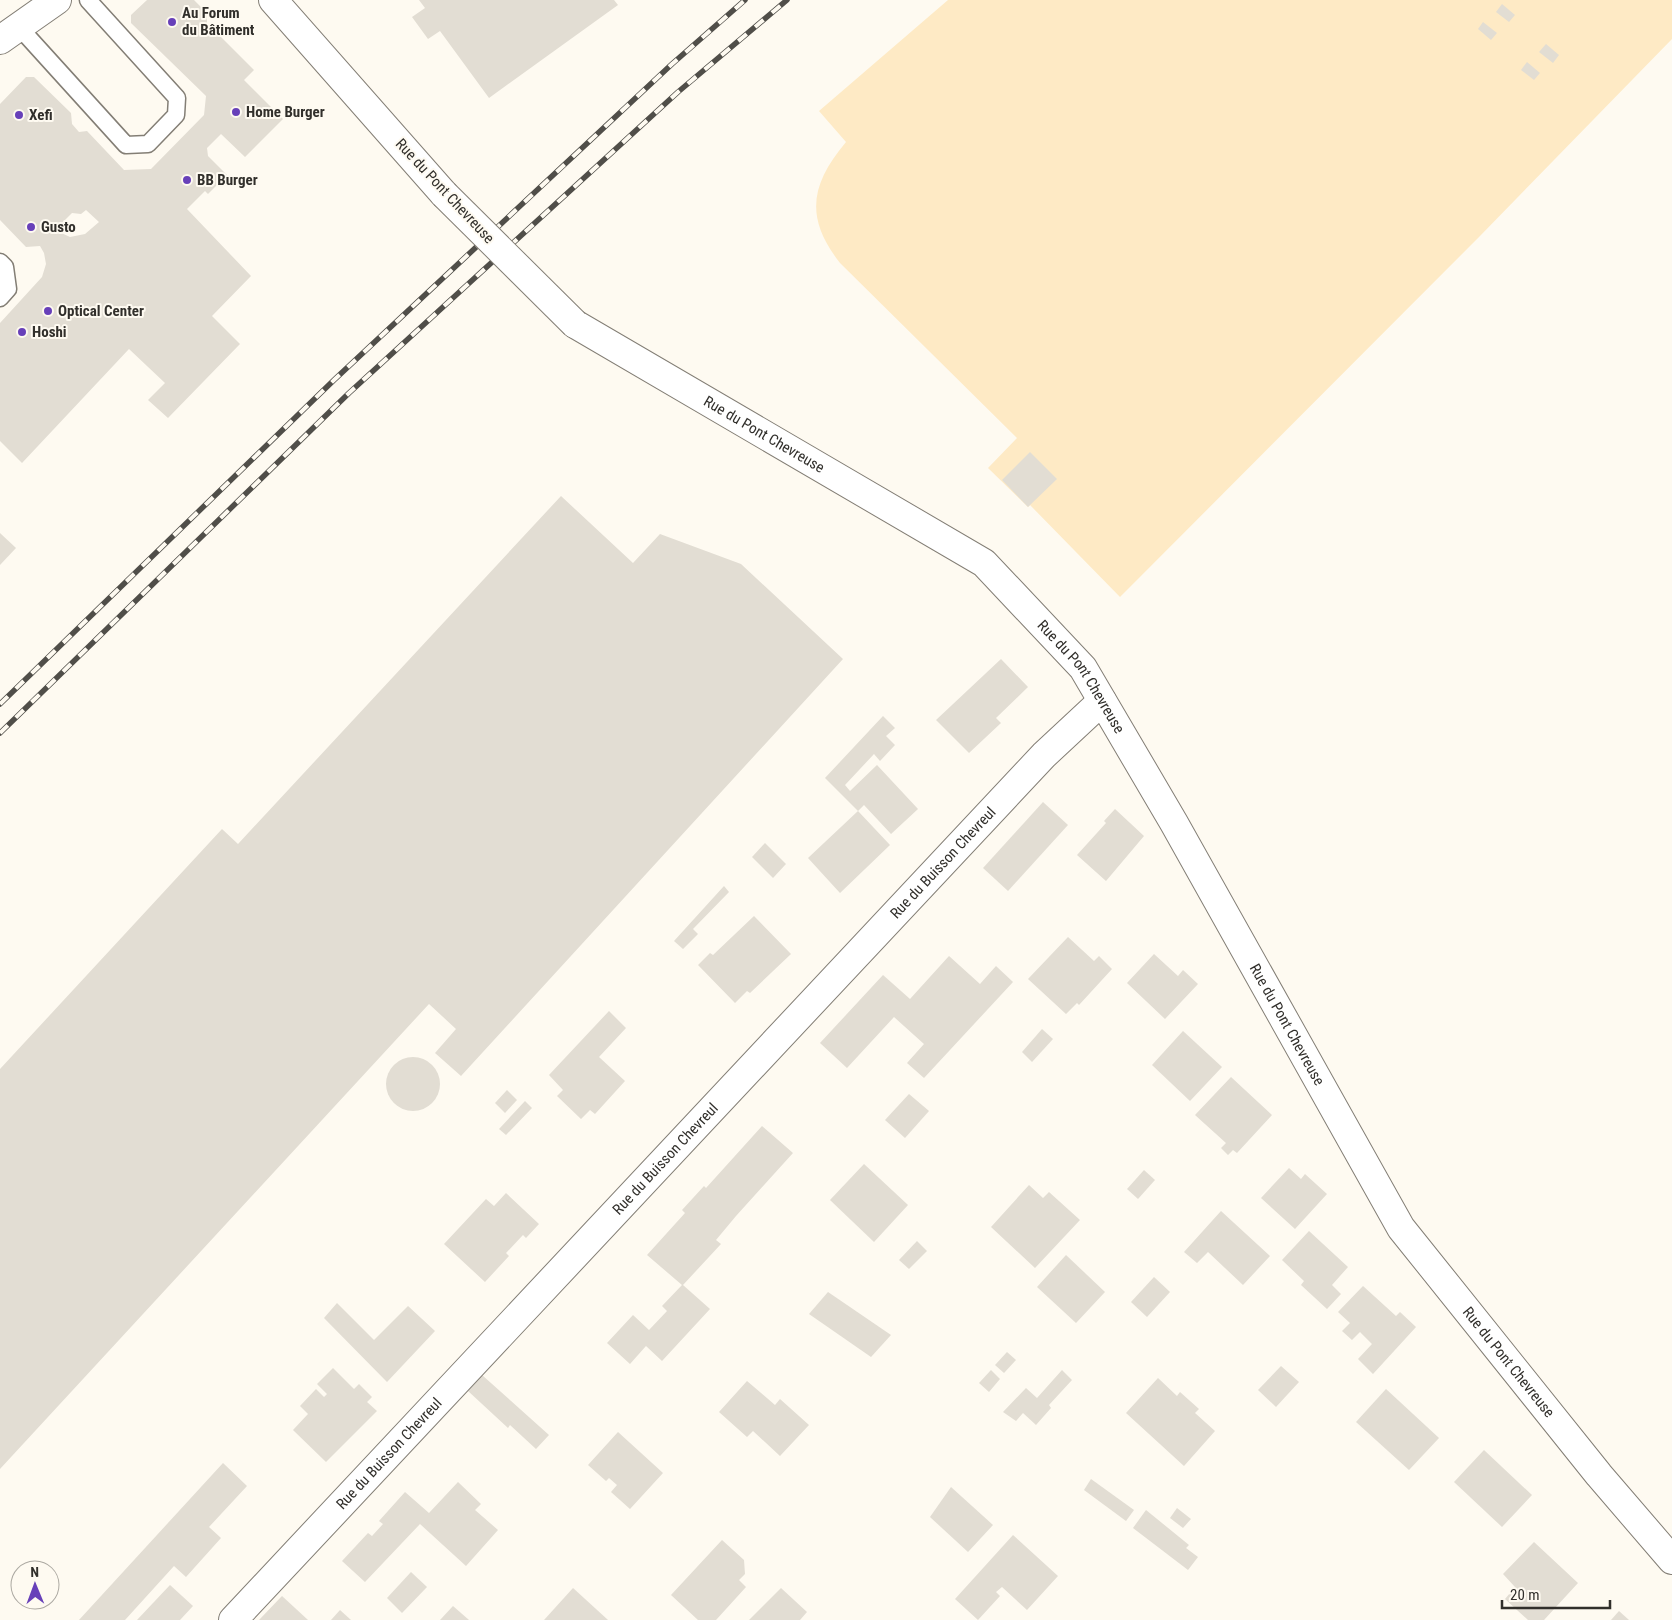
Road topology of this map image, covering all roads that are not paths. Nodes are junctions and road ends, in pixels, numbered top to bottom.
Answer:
1 (57, 0) edge
2 (88, 0) edge
3 (273, 0) edge
4 (9, 34) edge
5 (0, 262) edge
6 (0, 298) edge
7 (1102, 701) junction
8 (1672, 1560) edge
9 (233, 1620) edge

1 - 4 street
2 - 4 lane
3 - 7 street, Rue du Pont Chevreuse, bridge
5 - 6 lane
7 - 8 street, Rue du Pont Chevreuse
7 - 9 street, Rue du Buisson Chevreul

